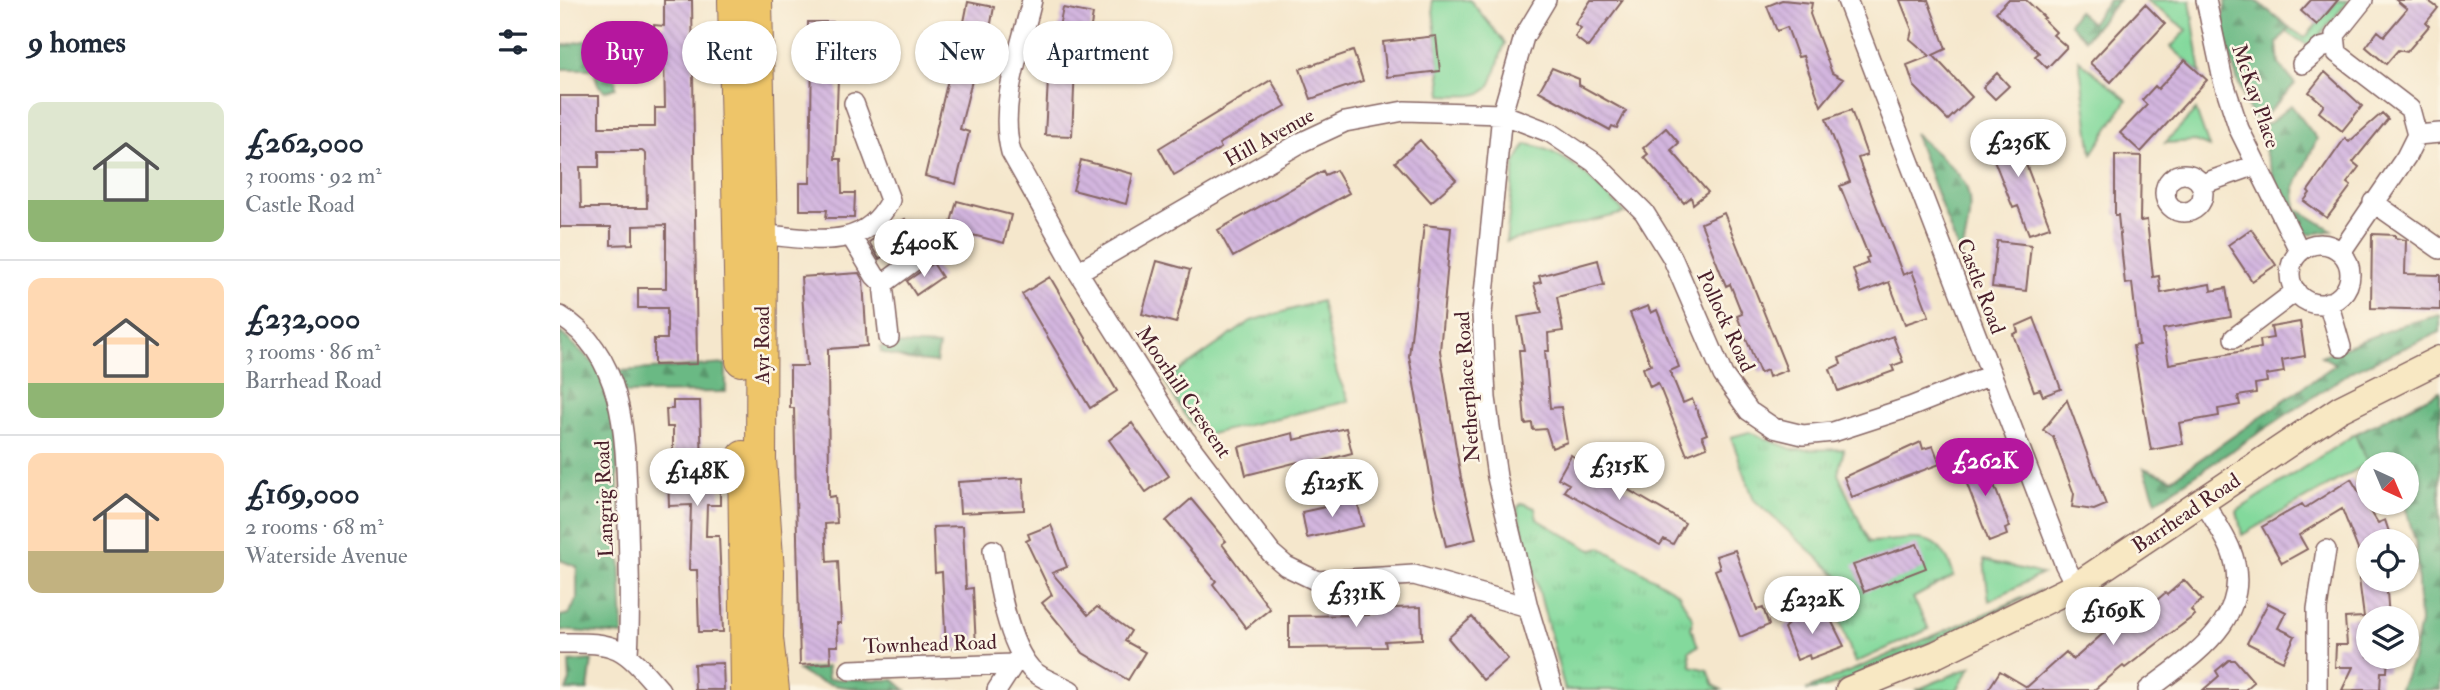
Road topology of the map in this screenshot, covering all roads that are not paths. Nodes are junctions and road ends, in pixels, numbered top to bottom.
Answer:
1 (733, 0) edge
2 (757, 0) edge
3 (1032, 0) edge
4 (1546, 0) edge
5 (1847, 0) edge
6 (2206, 0) edge
7 (2363, 0) edge
8 (2336, 44) junction
9 (2302, 64) dead end
10 (854, 103) dead end
11 (1502, 114) junction
12 (2440, 133) edge
13 (2417, 135) junction
14 (2256, 165) junction
15 (2202, 184) dead end
16 (2373, 202) junction
17 (750, 234) junction
18 (852, 238) junction
19 (2440, 249) edge
20 (2300, 252) junction
21 (2340, 252) junction
22 (922, 255) dead end
23 (1079, 272) junction
24 (883, 284) junction
25 (2296, 291) junction
26 (2328, 302) junction
27 (560, 316) edge
28 (889, 338) dead end
29 (2234, 338) dead end
30 (2341, 347) dead end
31 (2440, 359) edge
32 (1992, 375) junction
33 (2203, 500) junction
34 (993, 550) dead end
35 (2326, 550) dead end
36 (2076, 586) junction
37 (1528, 607) junction
38 (560, 643) edge
39 (628, 653) junction
40 (1017, 658) junction
41 (850, 670) dead end
42 (660, 690) edge
43 (746, 690) edge
44 (774, 690) edge
45 (997, 690) edge
46 (1070, 690) edge
47 (1553, 690) edge
48 (1849, 690) edge
49 (2148, 690) edge
50 (2317, 690) edge

1 - 17 main road, Ayr Road
2 - 17 main road, Ayr Road
3 - 23 street, Moorhill Crescent
4 - 11 street, Netherplace Road
5 - 32 street, Castle Road
6 - 14 street, McKay Place
7 - 8 street
8 - 9 street
8 - 13 street
10 - 18 street
11 - 23 street, Hill Avenue
11 - 32 street, Pollock Road
11 - 37 street, Netherplace Road
12 - 13 street
13 - 16 street
14 - 15 street, McKay Place
14 - 20 street, McKay Place
16 - 19 street
16 - 21 street
17 - 18 street
17 - 43 main road, Ayr Road
17 - 44 main road, Ayr Road
18 - 24 street
20 - 21 street
20 - 25 street
21 - 26 street
22 - 24 street
23 - 37 street, Moorhill Crescent
24 - 28 street
25 - 26 street
25 - 29 street
26 - 30 street
27 - 39 street, Langrig Road
31 - 33 street, Barrhead Road
32 - 36 street, Castle Road
33 - 36 street, Barrhead Road
33 - 49 street
34 - 40 street, Townhead Road
35 - 50 street
36 - 48 street, Barrhead Road
37 - 47 street, Netherplace Road
38 - 39 street
39 - 42 street
40 - 41 street, Townhead Road
40 - 45 street, Townhead Road
40 - 46 street, Townhead Road

